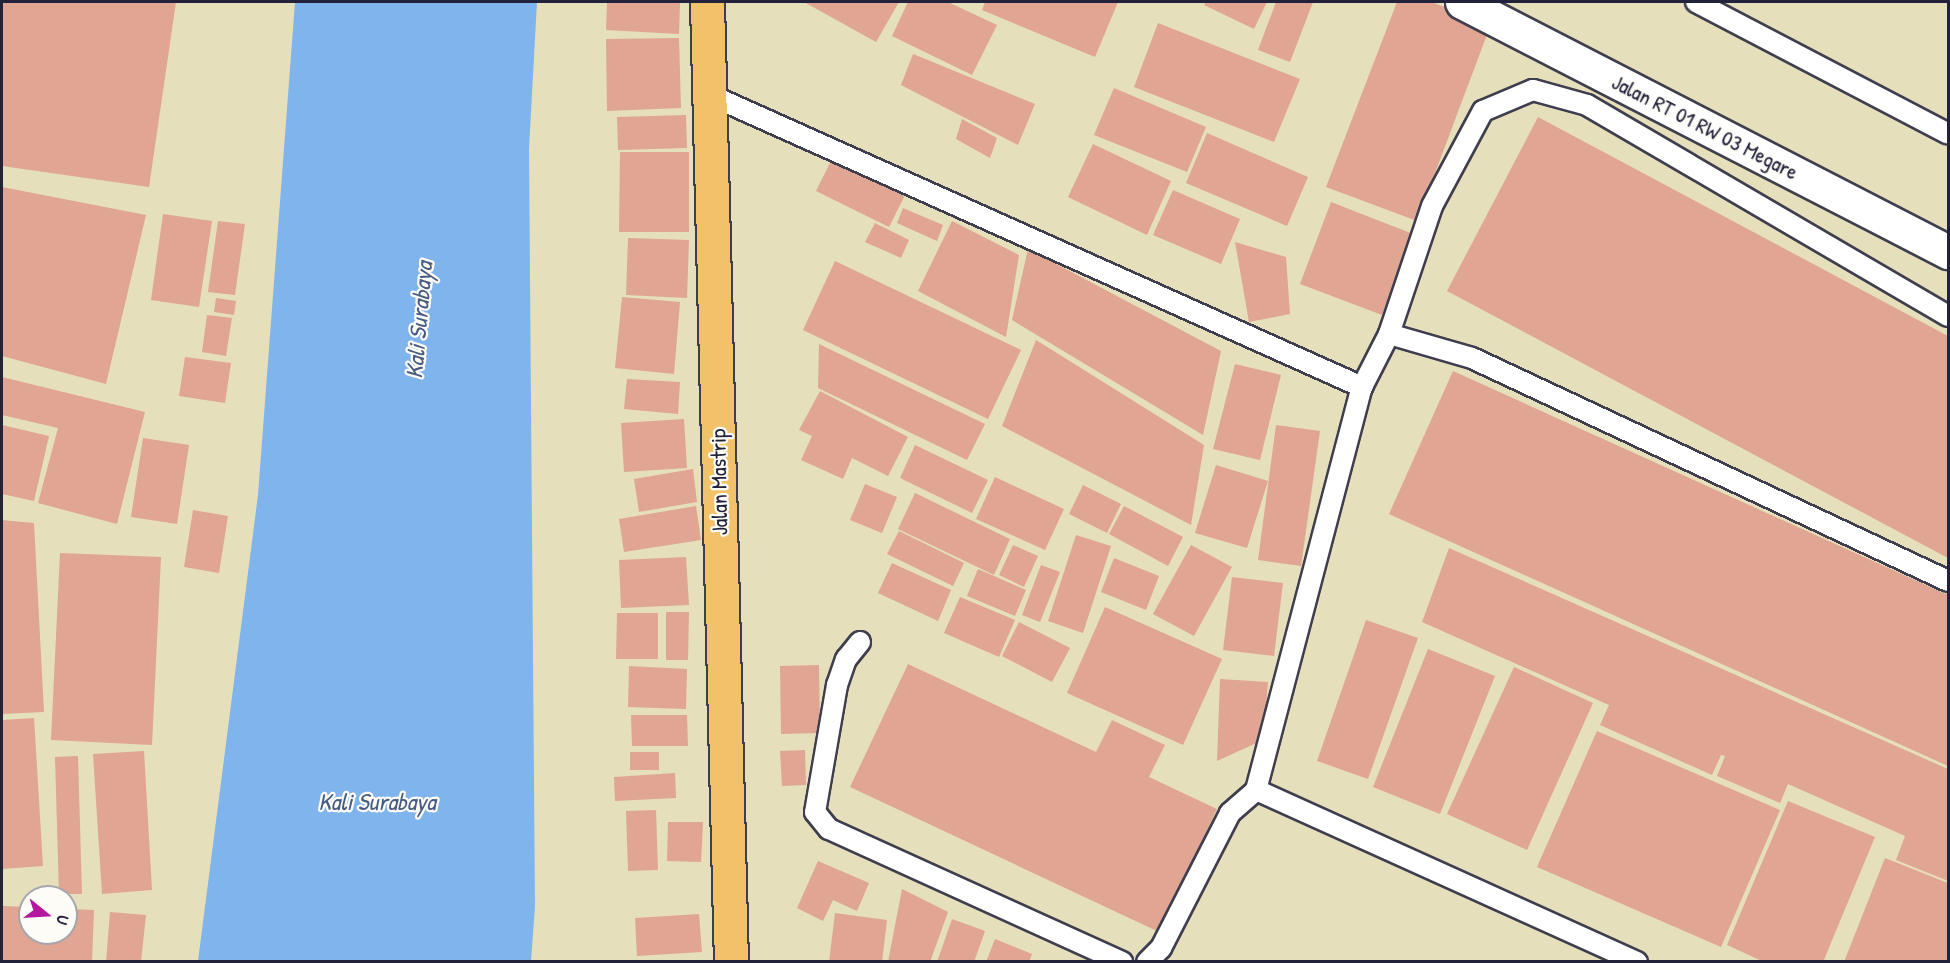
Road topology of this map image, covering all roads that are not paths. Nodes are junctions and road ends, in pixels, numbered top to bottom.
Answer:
1 (707, 2) edge
2 (1462, 2) edge
3 (1696, 2) edge
4 (708, 94) junction
5 (1948, 134) edge
6 (1948, 252) edge
7 (1948, 316) edge
8 (1389, 334) junction
9 (1362, 387) junction
10 (1948, 580) edge
11 (860, 642) dead end
12 (1256, 790) junction
13 (731, 962) edge
14 (1122, 962) edge
15 (1147, 962) edge
16 (1637, 962) edge

1 - 4 main road, Jalan Mastrip
2 - 6 street, Jalan RT 01 RW 03 Megare
3 - 5 lane
4 - 9 lane
4 - 13 main road, Jalan Mastrip
7 - 8 lane
8 - 9 lane
8 - 10 lane
9 - 12 lane
11 - 14 lane
12 - 15 lane
12 - 16 lane

